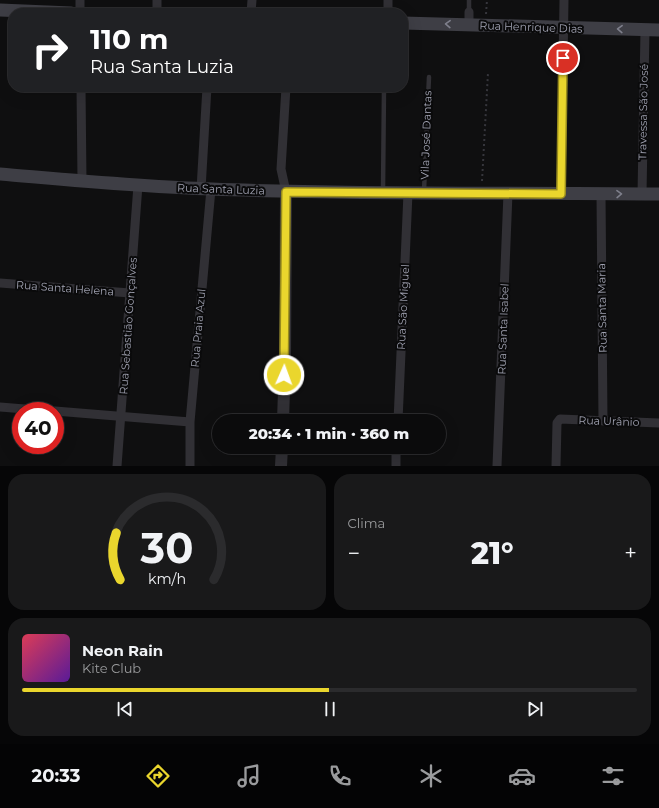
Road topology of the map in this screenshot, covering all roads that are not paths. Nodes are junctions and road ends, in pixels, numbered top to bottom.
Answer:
1 (468, 0) edge
2 (564, 0) edge
3 (469, 18) junction
4 (408, 23) edge
5 (563, 27) junction
6 (645, 30) junction
7 (659, 30) edge
8 (429, 77) dead end
9 (81, 92) edge
10 (207, 92) edge
11 (286, 92) edge
12 (384, 92) edge
13 (0, 174) edge
14 (82, 181) junction
15 (138, 185) junction
16 (206, 189) junction
17 (286, 192) junction
18 (383, 193) junction
19 (408, 193) junction
20 (424, 193) junction
21 (508, 193) junction
22 (561, 194) junction
23 (601, 194) junction
24 (642, 194) junction
25 (659, 194) edge
26 (0, 283) edge
27 (130, 293) junction
28 (0, 407) edge
29 (12, 408) edge
30 (64, 412) edge
31 (283, 414) edge
32 (398, 414) edge
33 (121, 416) junction
34 (603, 421) junction
35 (190, 422) junction
36 (659, 423) edge
37 (282, 454) edge
38 (396, 454) edge
39 (117, 466) edge
40 (190, 466) edge
41 (281, 466) edge
42 (396, 466) edge
43 (497, 466) edge
44 (556, 466) edge

1 - 3 lane
2 - 5 street
3 -> 4 main road, Rua Henrique Dias
3 - 5 main road, Rua Henrique Dias
6 -> 5 main road, Rua Henrique Dias
5 - 22 street
6 - 7 main road, Rua Henrique Dias
6 - 24 street, Travessa São José
8 - 20 lane, Vila José Dantas
9 - 14 street
10 - 16 street, Rua Praia Azul
11 - 17 street
12 - 18 lane
13 - 14 main road, Rua Santa Luzia
14 - 15 main road, Rua Santa Luzia
15 - 16 main road, Rua Santa Luzia
15 - 27 street, Rua Sebastião Gonçalves
16 - 17 main road, Rua Santa Luzia
16 - 35 street, Rua Praia Azul
17 - 18 main road, Rua Santa Luzia
17 - 31 street
18 - 19 main road, Rua Santa Luzia
19 - 20 main road, Rua Santa Luzia
19 - 32 street, Rua São Miguel
20 - 21 main road, Rua Santa Luzia
21 - 22 main road, Rua Santa Luzia
21 - 43 street, Rua Santa Isabel
22 - 23 main road, Rua Santa Luzia
23 -> 24 main road, Rua Santa Luzia
23 - 34 street, Rua Santa Maria
24 - 25 main road, Rua Santa Luzia
26 - 27 street, Rua Santa Helena
27 - 33 street, Rua Sebastião Gonçalves
28 - 29 street
30 - 33 street
33 - 35 street
33 - 39 street, Rua Sebastião Gonçalves
34 - 36 street, Rua Urânio
34 - 44 street, Rua Urânio
35 - 40 street, Rua Praia Azul
37 - 41 street
38 - 42 street

